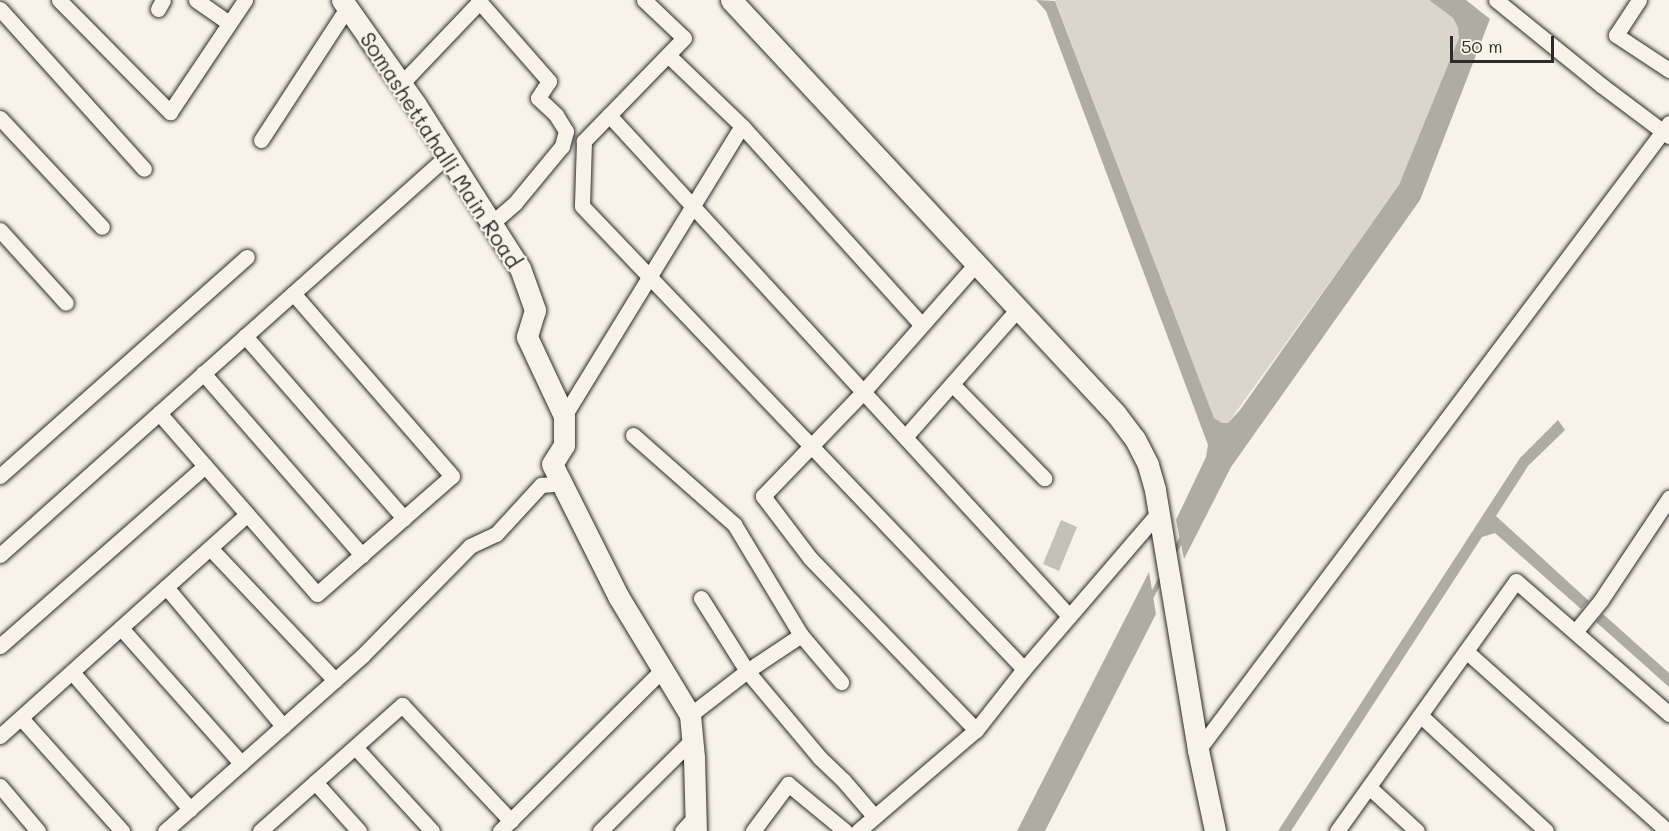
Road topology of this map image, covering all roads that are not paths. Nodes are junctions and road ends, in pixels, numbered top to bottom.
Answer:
1 (59, 0) edge
2 (196, 0) edge
3 (245, 0) edge
4 (644, 0) edge
5 (731, 0) edge
6 (1496, 0) edge
7 (1639, 0) edge
8 (479, 1) edge
9 (344, 4) edge
10 (0, 9) edge
11 (229, 23) junction
12 (668, 55) junction
13 (1669, 70) edge
14 (401, 84) junction
15 (609, 115) junction
16 (0, 118) edge
17 (742, 126) junction
18 (1667, 130) edge
19 (261, 140) dead end
20 (448, 155) junction
21 (144, 169) dead end
22 (693, 206) junction
23 (491, 224) junction
24 (102, 227) dead end
25 (0, 230) edge
26 (247, 257) dead end
27 (976, 264) junction
28 (649, 278) junction
29 (293, 293) junction
30 (66, 303) dead end
31 (1018, 309) junction
32 (922, 325) junction
33 (245, 336) junction
34 (203, 373) junction
35 (952, 384) junction
36 (863, 392) junction
37 (159, 413) junction
38 (564, 416) junction
39 (633, 435) dead end
40 (905, 437) junction
41 (810, 447) junction
42 (205, 466) junction
43 (0, 476) edge
44 (1044, 478) dead end
45 (562, 483) junction
46 (1669, 498) edge
47 (1159, 512) junction
48 (247, 514) junction
49 (404, 518) junction
50 (210, 548) junction
51 (0, 555) edge
52 (362, 555) junction
53 (166, 587) junction
54 (700, 598) dead end
55 (1070, 616) junction
56 (121, 628) junction
57 (1575, 632) junction
58 (801, 635) junction
59 (0, 646) edge
60 (1466, 651) junction
61 (663, 669) junction
62 (1024, 669) junction
63 (747, 671) junction
64 (72, 672) junction
65 (335, 680) junction
66 (841, 682) dead end
67 (1669, 714) edge
68 (690, 716) junction
69 (1420, 716) junction
70 (21, 718) junction
71 (283, 726) junction
72 (976, 730) junction
73 (0, 736) edge
74 (692, 740) junction
75 (355, 747) junction
76 (1198, 750) junction
77 (241, 763) junction
78 (315, 782) junction
79 (0, 786) edge
80 (1369, 787) junction
81 (190, 809) junction
82 (874, 816) junction
83 (506, 826) edge
84 (691, 826) edge
85 (271, 828) edge
86 (38, 831) edge
87 (122, 831) edge
88 (165, 831) edge
89 (359, 831) edge
90 (432, 831) edge
91 (600, 831) edge
92 (753, 831) edge
93 (845, 831) edge
94 (858, 831) edge
95 (1215, 831) edge
96 (1337, 831) edge
97 (1417, 831) edge
98 (1546, 831) edge
99 (1667, 831) edge

1 - 11 street
2 - 11 street
3 - 11 street
4 - 12 street
5 - 27 street
6 - 18 street
7 - 13 street
8 - 14 street
8 - 23 street
9 - 14 street, Somashettahalli Main Road
9 - 19 street
10 - 21 street
12 - 15 street
12 - 17 street
14 - 20 street, Somashettahalli Main Road
15 - 22 street
15 - 28 street
16 - 24 street
17 - 22 street
17 - 32 street
18 - 76 street
20 - 23 street, Somashettahalli Main Road
20 - 29 street
22 - 28 street
22 - 36 street
23 - 38 street, Somashettahalli Main Road
25 - 30 street
26 - 43 street
27 - 31 street
27 - 32 street
28 - 38 street
28 - 41 street
29 - 33 street
29 - 49 street
31 - 35 street
31 - 47 street
32 - 36 street
33 - 34 street
33 - 49 street
34 - 37 street
34 - 52 street
35 - 40 street
35 - 44 street
36 - 40 street
36 - 41 street
37 - 42 street
37 - 51 street
38 - 45 street, Somashettahalli Main Road
39 - 58 street
40 - 55 street
41 - 62 street
41 - 72 street
42 - 48 street
42 - 59 street
45 - 61 street, Somashettahalli Main Road
45 - 65 street
46 - 57 street
47 - 55 street
47 - 76 street
48 - 50 street
48 - 52 street
49 - 52 street
50 - 53 street
50 - 65 street
53 - 56 street
53 - 71 street
54 - 63 street
55 - 62 street
56 - 64 street
56 - 77 street
57 - 60 street
57 - 67 street
58 - 63 street
58 - 66 street
60 - 69 street
60 - 99 street
61 - 68 street, Somashettahalli Main Road
61 - 83 street
62 - 72 street
63 - 68 street
63 - 82 street
64 - 70 street
64 - 81 street
65 - 71 street
68 - 74 street, Somashettahalli Main Road
69 - 80 street
69 - 98 street
70 - 73 street
70 - 87 street
71 - 77 street
72 - 82 street
74 - 84 street, Somashettahalli Main Road
74 - 91 street
75 - 78 street
75 - 83 street
75 - 90 street
76 - 95 street
77 - 81 street
78 - 85 street
78 - 89 street
79 - 86 street
80 - 96 street
80 - 97 street
81 - 88 street
82 - 94 street
92 - 93 street

